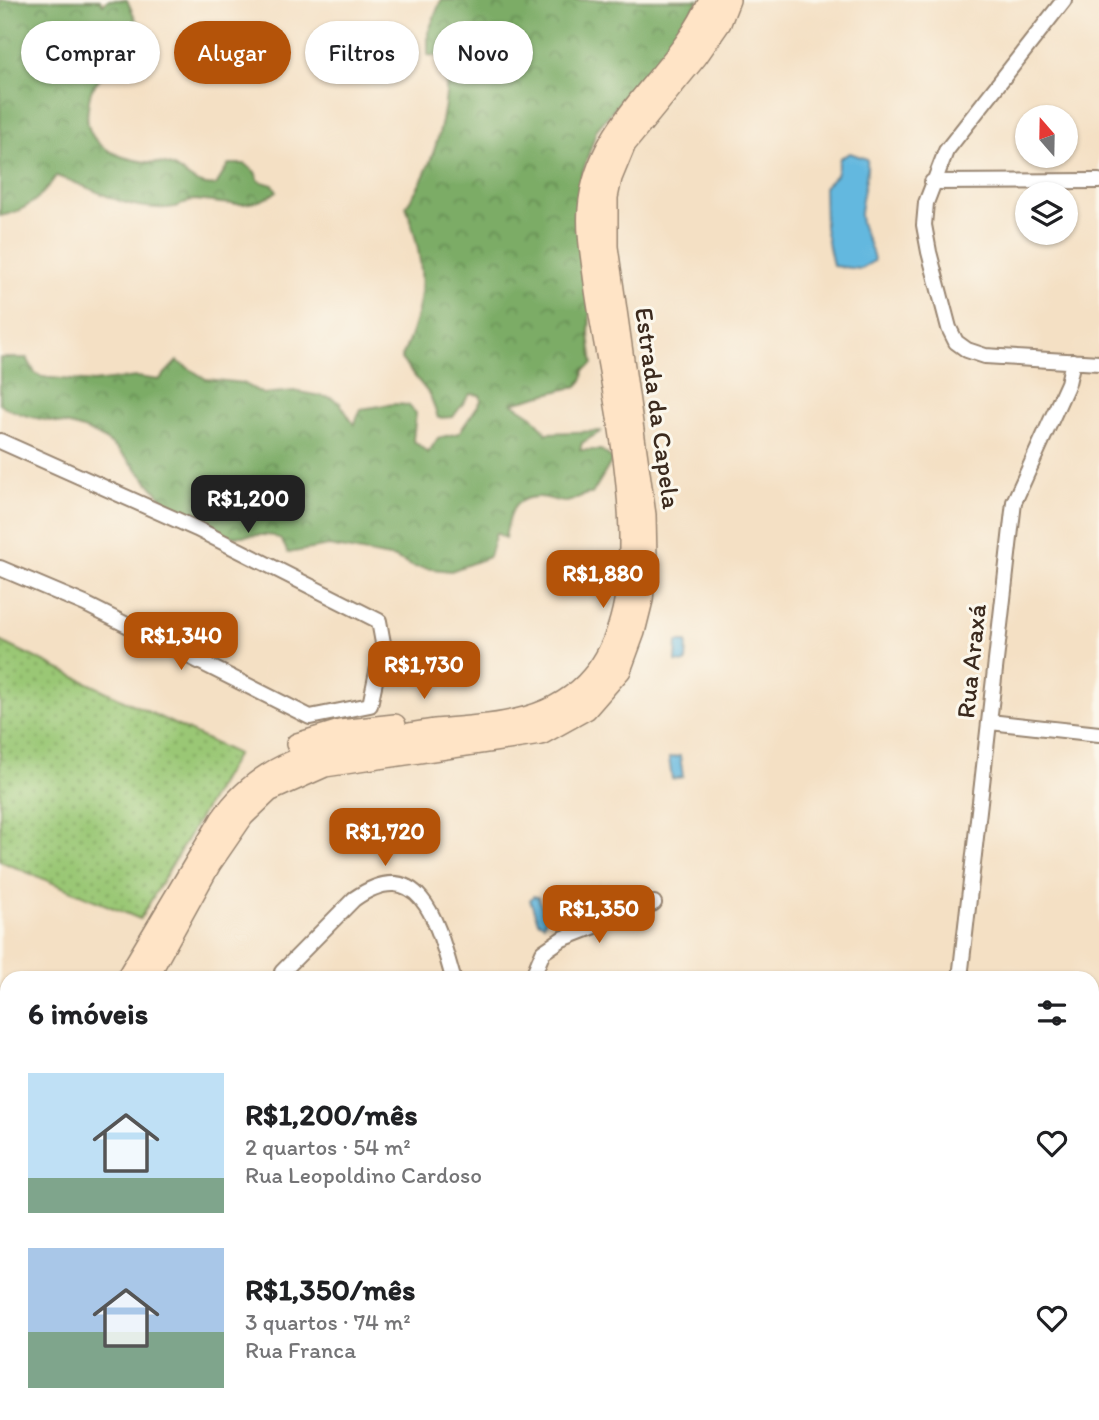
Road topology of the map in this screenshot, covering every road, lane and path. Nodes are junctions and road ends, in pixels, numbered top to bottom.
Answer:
1 (710, 0) edge
2 (729, 0) edge
3 (1064, 0) edge
4 (1099, 181) edge
5 (932, 182) junction
6 (1073, 361) junction
7 (1099, 363) edge
8 (0, 441) edge
9 (0, 568) edge
10 (370, 705) junction
11 (310, 717) junction
12 (990, 722) junction
13 (387, 726) junction
14 (1099, 734) edge
15 (432, 739) junction
16 (298, 744) junction
17 (268, 773) junction
18 (654, 903) dead end
19 (131, 971) edge
20 (154, 971) edge
21 (283, 971) edge
22 (451, 971) edge
23 (535, 971) edge
24 (962, 971) edge

1 - 15 main road, Estrada da Capela
2 - 15 main road, Estrada da Capela
3 - 5 street
4 - 5 street
5 - 6 street
6 - 7 street
6 - 12 street, Rua Araxá
8 - 10 street
9 - 11 street
10 - 11 street
10 - 13 street
11 - 16 street
12 - 14 street
12 - 24 street, Rua Araxá
13 - 15 main road
13 - 16 main road
15 - 17 main road, Estrada da Capela
15 - 20 main road, Estrada da Capela
16 - 17 main road
17 - 19 main road, Estrada da Capela
18 - 23 street
21 - 22 street

